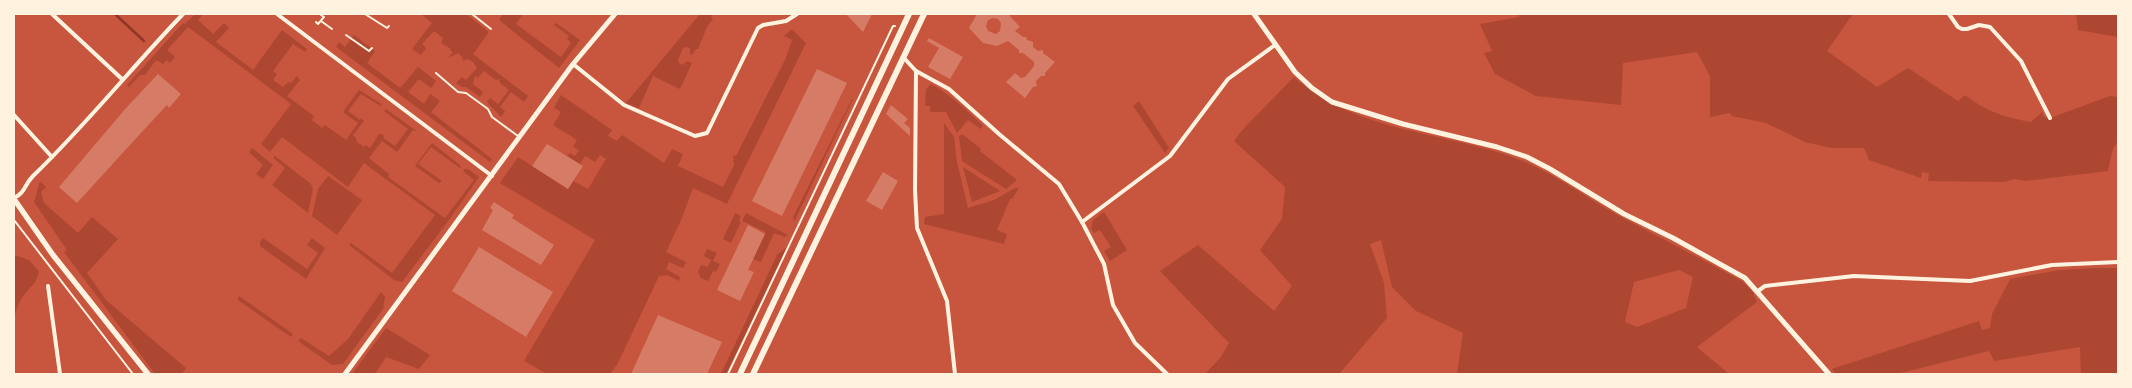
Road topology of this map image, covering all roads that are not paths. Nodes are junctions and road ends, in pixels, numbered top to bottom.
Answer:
1 (52, 14) edge
2 (183, 14) edge
3 (277, 14) edge
4 (472, 14) edge
5 (615, 14) edge
6 (797, 14) edge
7 (908, 14) edge
8 (924, 14) edge
9 (1254, 14) edge
10 (1948, 14) edge
11 (491, 29) dead end
12 (1275, 45) junction
13 (903, 57) junction
14 (573, 64) junction
15 (916, 71) junction
16 (436, 73) dead end
17 (122, 79) junction
18 (14, 115) edge
19 (2050, 118) dead end
20 (520, 138) junction
21 (52, 157) junction
22 (492, 176) junction
23 (14, 199) edge
24 (20, 209) junction
25 (14, 212) edge
26 (1082, 222) junction
27 (2118, 262) edge
28 (48, 286) dead end
29 (1758, 291) junction
30 (60, 374) edge
31 (148, 374) edge
32 (345, 374) edge
33 (740, 374) edge
34 (753, 374) edge
35 (955, 374) edge
36 (1167, 374) edge
37 (1829, 374) edge

1 - 17 street
2 - 17 street
3 - 22 street
4 - 11 lane
5 - 14 street
6 - 14 street
7 - 33 main road
8 - 13 main road
9 - 12 street
10 - 19 street
12 - 26 street
12 - 29 street
13 - 15 street
13 - 34 main road
14 - 20 street
15 - 26 street
15 - 35 street
16 - 20 lane
17 - 21 street
18 - 21 street
20 - 22 street
21 - 23 street
22 - 32 street
23 - 24 main road
24 - 25 street
24 - 31 main road
26 - 36 street
27 - 29 street
28 - 30 street
29 - 37 street

